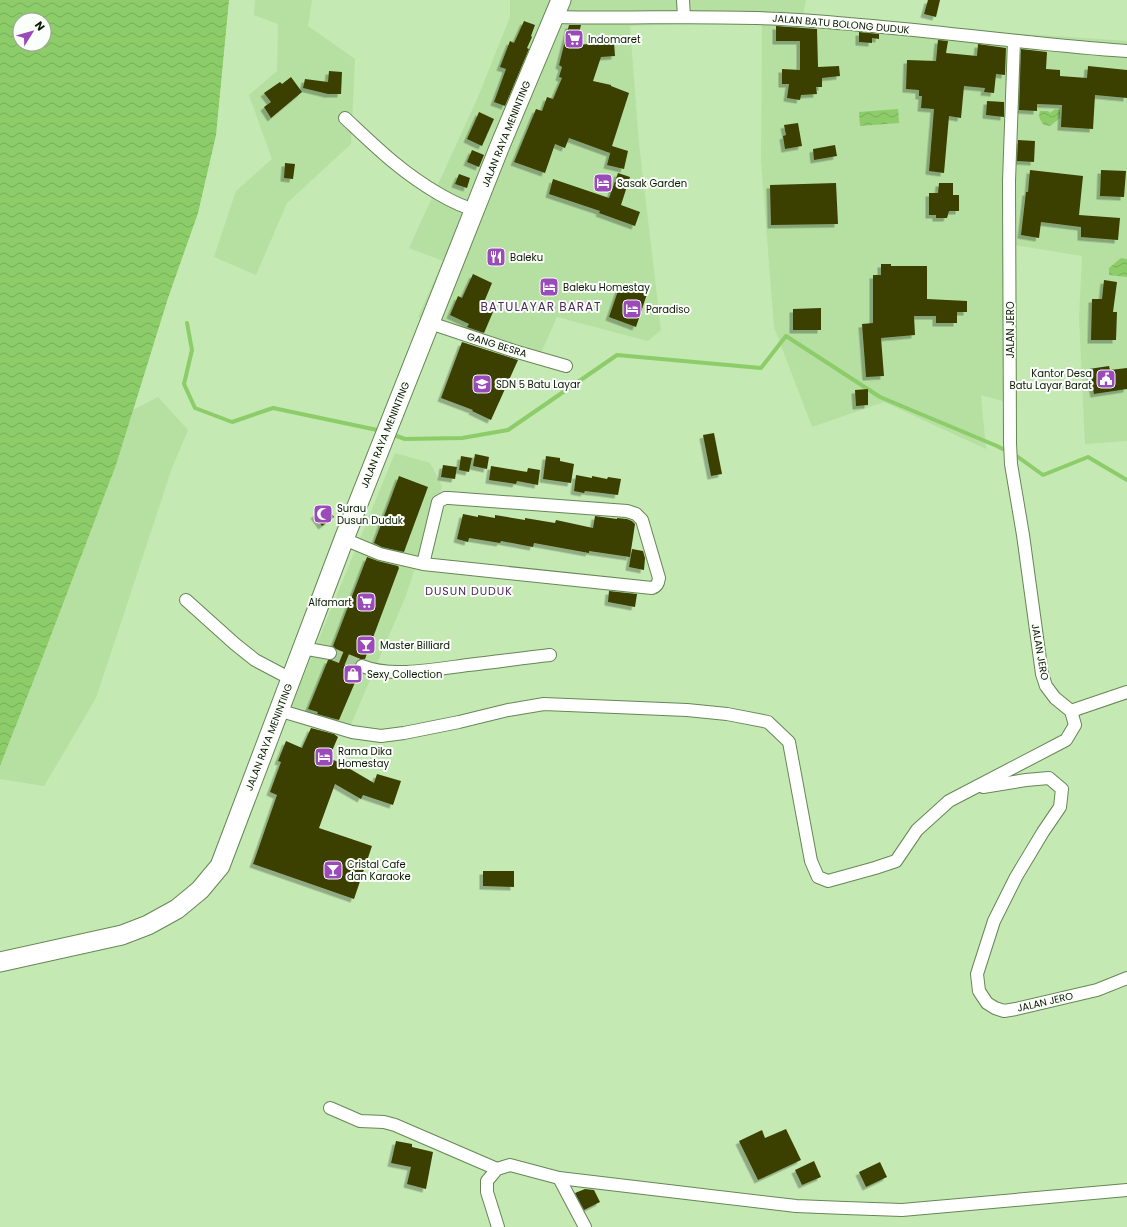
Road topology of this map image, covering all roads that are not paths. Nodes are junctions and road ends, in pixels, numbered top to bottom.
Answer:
1 (683, 0) edge
2 (558, 8) edge
3 (684, 17) junction
4 (1014, 41) junction
5 (1127, 51) edge
6 (345, 118) dead end
7 (476, 210) junction
8 (430, 323) junction
9 (566, 366) dead end
10 (344, 539) junction
11 (423, 564) junction
12 (186, 600) dead end
13 (302, 648) junction
14 (330, 653) tunnel mouth
15 (550, 655) dead end
16 (362, 666) tunnel mouth
17 (291, 679) junction
18 (1127, 692) edge
19 (278, 710) junction
20 (1071, 711) junction
21 (972, 789) junction
22 (0, 962) edge
23 (1127, 978) edge
24 (330, 1108) dead end
25 (496, 1169) junction
26 (559, 1178) junction
27 (1127, 1190) edge
28 (498, 1227) edge
29 (585, 1227) edge

1 - 3 street
2 - 3 street, JALAN BATU BOLONG DUDUK
2 - 7 highway, JALAN RAYA MENINTING
3 - 4 street, JALAN BATU BOLONG DUDUK
4 - 5 street, JALAN BATU BOLONG DUDUK
4 - 20 street, JALAN JERO
6 - 7 street
7 - 8 highway, JALAN RAYA MENINTING
8 - 9 street, GANG BESRA
8 - 10 highway, JALAN RAYA MENINTING
10 - 11 street
10 - 13 highway, JALAN RAYA MENINTING
11 - 11 street
12 - 17 street
13 - 14 street
13 - 17 highway, JALAN RAYA MENINTING
15 - 16 street
17 - 19 highway, JALAN RAYA MENINTING
18 - 20 street
19 - 21 street
19 - 22 highway, JALAN RAYA MENINTING
20 - 21 street
21 - 23 street, JALAN JERO
24 - 25 street
25 - 26 street
25 - 28 street
26 - 27 street
26 - 29 street

